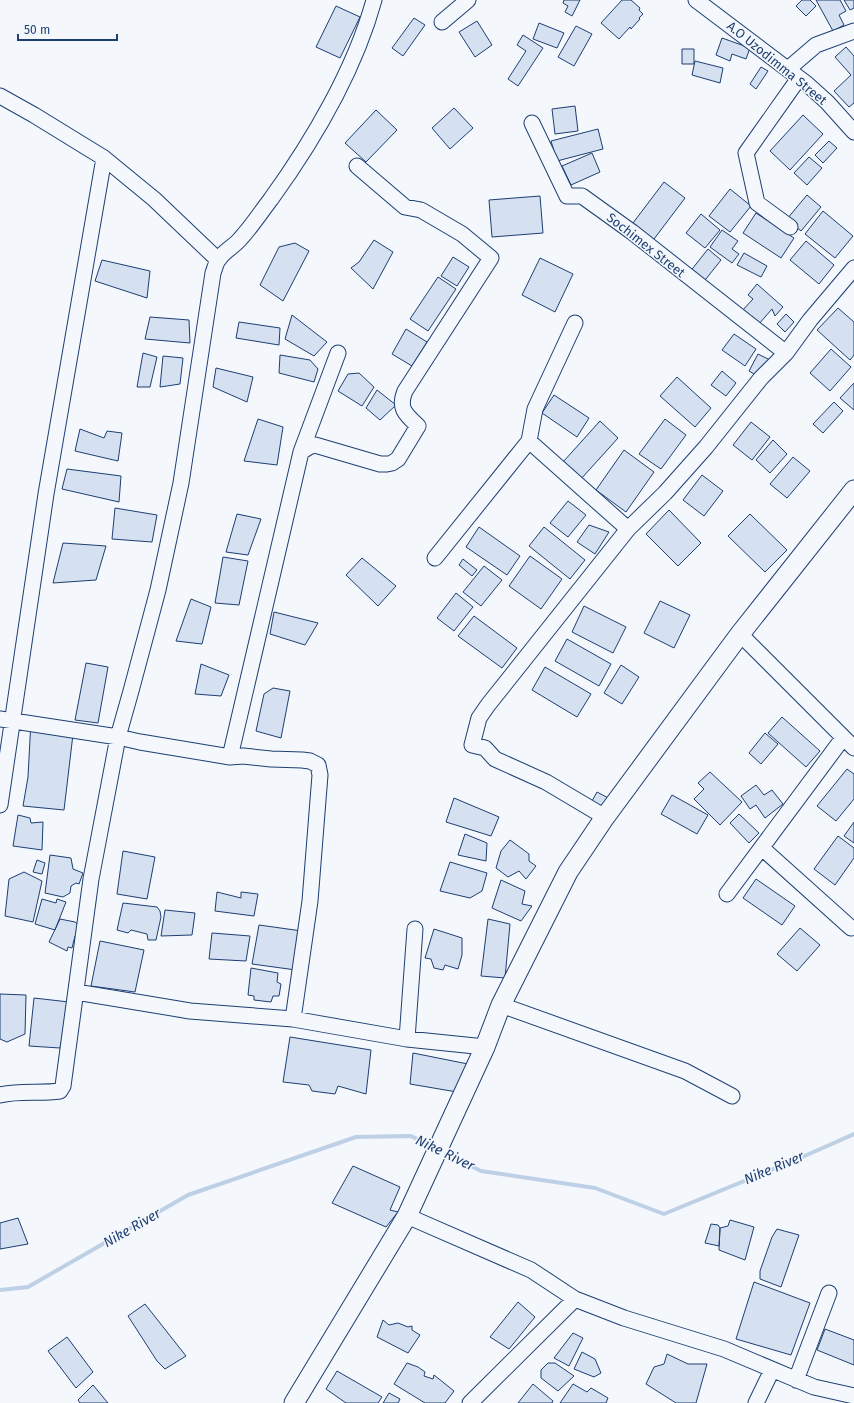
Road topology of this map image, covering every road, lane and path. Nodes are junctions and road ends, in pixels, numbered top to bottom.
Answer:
1 (374, 0) edge
2 (468, 0) edge
3 (696, 0) edge
4 (442, 22) dead end
5 (854, 30) edge
6 (793, 73) junction
7 (0, 96) edge
8 (532, 123) dead end
9 (854, 132) edge
10 (104, 158) junction
11 (357, 166) dead end
12 (790, 227) dead end
13 (218, 260) junction
14 (854, 268) edge
15 (575, 323) dead end
16 (338, 353) dead end
17 (786, 353) junction
18 (529, 441) junction
19 (301, 452) junction
20 (854, 490) edge
21 (628, 529) junction
22 (435, 558) dead end
23 (740, 634) junction
24 (6, 720) edge
25 (118, 737) junction
26 (843, 738) junction
27 (854, 748) edge
28 (230, 757) junction
29 (0, 805) edge
30 (605, 817) junction
31 (762, 848) junction
32 (727, 894) dead end
33 (851, 928) dead end
34 (415, 929) dead end
35 (76, 992) junction
36 (502, 1005) junction
37 (293, 1019) junction
38 (407, 1039) junction
39 (485, 1047) junction
40 (0, 1095) edge
41 (732, 1096) dead end
42 (407, 1216) junction
43 (829, 1293) dead end
44 (575, 1299) junction
45 (772, 1370) junction
46 (796, 1380) junction
47 (854, 1396) edge
48 (294, 1403) edge
49 (470, 1403) edge
50 (756, 1403) edge

1 - 13 street
2 - 4 street
3 - 6 street, A.O Uzodimma Street
5 - 6 street
6 - 9 street, A.O Uzodimma Street
6 - 12 street
7 - 10 street
8 - 17 street, Sochimex Street
10 - 13 street
10 - 24 street
11 - 19 street
13 - 25 street
14 - 17 street
15 - 18 street
16 - 19 street
17 - 21 street
18 - 21 street
18 - 22 street
19 - 28 street
20 - 23 main road
21 - 30 street
23 - 26 street
23 - 30 main road
24 - 25 street
24 - 29 street
25 - 28 street
25 - 35 street
26 - 27 street
26 - 31 street
28 - 37 street
30 - 36 main road
31 - 32 street
31 - 33 street
34 - 38 street
35 - 37 street
35 - 40 street
36 - 39 main road
36 - 41 street
37 - 38 street
38 - 39 street
39 - 42 main road
42 - 44 street
42 - 48 main road
43 - 46 street
44 - 45 street
44 - 49 street
45 - 46 street
45 - 50 street
46 - 47 street

